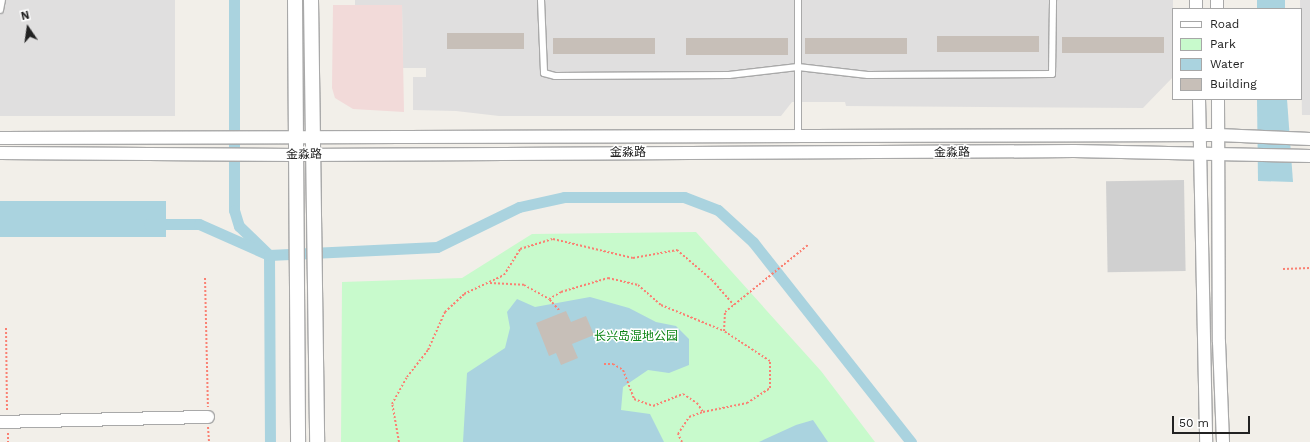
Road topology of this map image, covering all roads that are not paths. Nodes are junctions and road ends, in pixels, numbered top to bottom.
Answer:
1 (2, 0) edge
2 (295, 0) edge
3 (311, 0) edge
4 (542, 0) edge
5 (798, 0) edge
6 (1052, 0) edge
7 (0, 10) edge
8 (798, 67) junction
9 (1199, 100) edge
10 (1218, 100) edge
11 (1200, 135) junction
12 (1218, 135) junction
13 (297, 136) junction
14 (313, 136) junction
15 (798, 136) junction
16 (0, 138) edge
17 (1310, 139) edge
18 (0, 153) edge
19 (1200, 153) junction
20 (1219, 153) junction
21 (313, 154) junction
22 (297, 155) junction
23 (1310, 156) edge
24 (208, 417) road end
25 (4, 422) edge
26 (298, 442) edge
27 (317, 442) edge
28 (1206, 442) edge
29 (1223, 442) edge

1 - 7 lane
2 - 13 street
3 - 14 street
4 - 8 lane
5 - 8 lane
6 - 8 lane
8 - 15 lane
9 - 11 street
10 - 12 street
11 - 12 street, 金淼路
11 - 15 street, 金淼路
11 - 19 street
12 - 17 street, 金淼路
12 - 20 street
13 - 14 street, 金淼路
13 - 16 street, 金淼路
13 - 22 street
14 - 15 street, 金淼路
14 - 21 street
18 - 22 street, 金淼路
19 - 20 street, 金淼路
19 - 21 street, 金淼路
19 - 28 street
20 - 23 street, 金淼路
20 - 29 street
21 - 22 street, 金淼路
21 - 27 street
22 - 26 street
24 - 25 street

